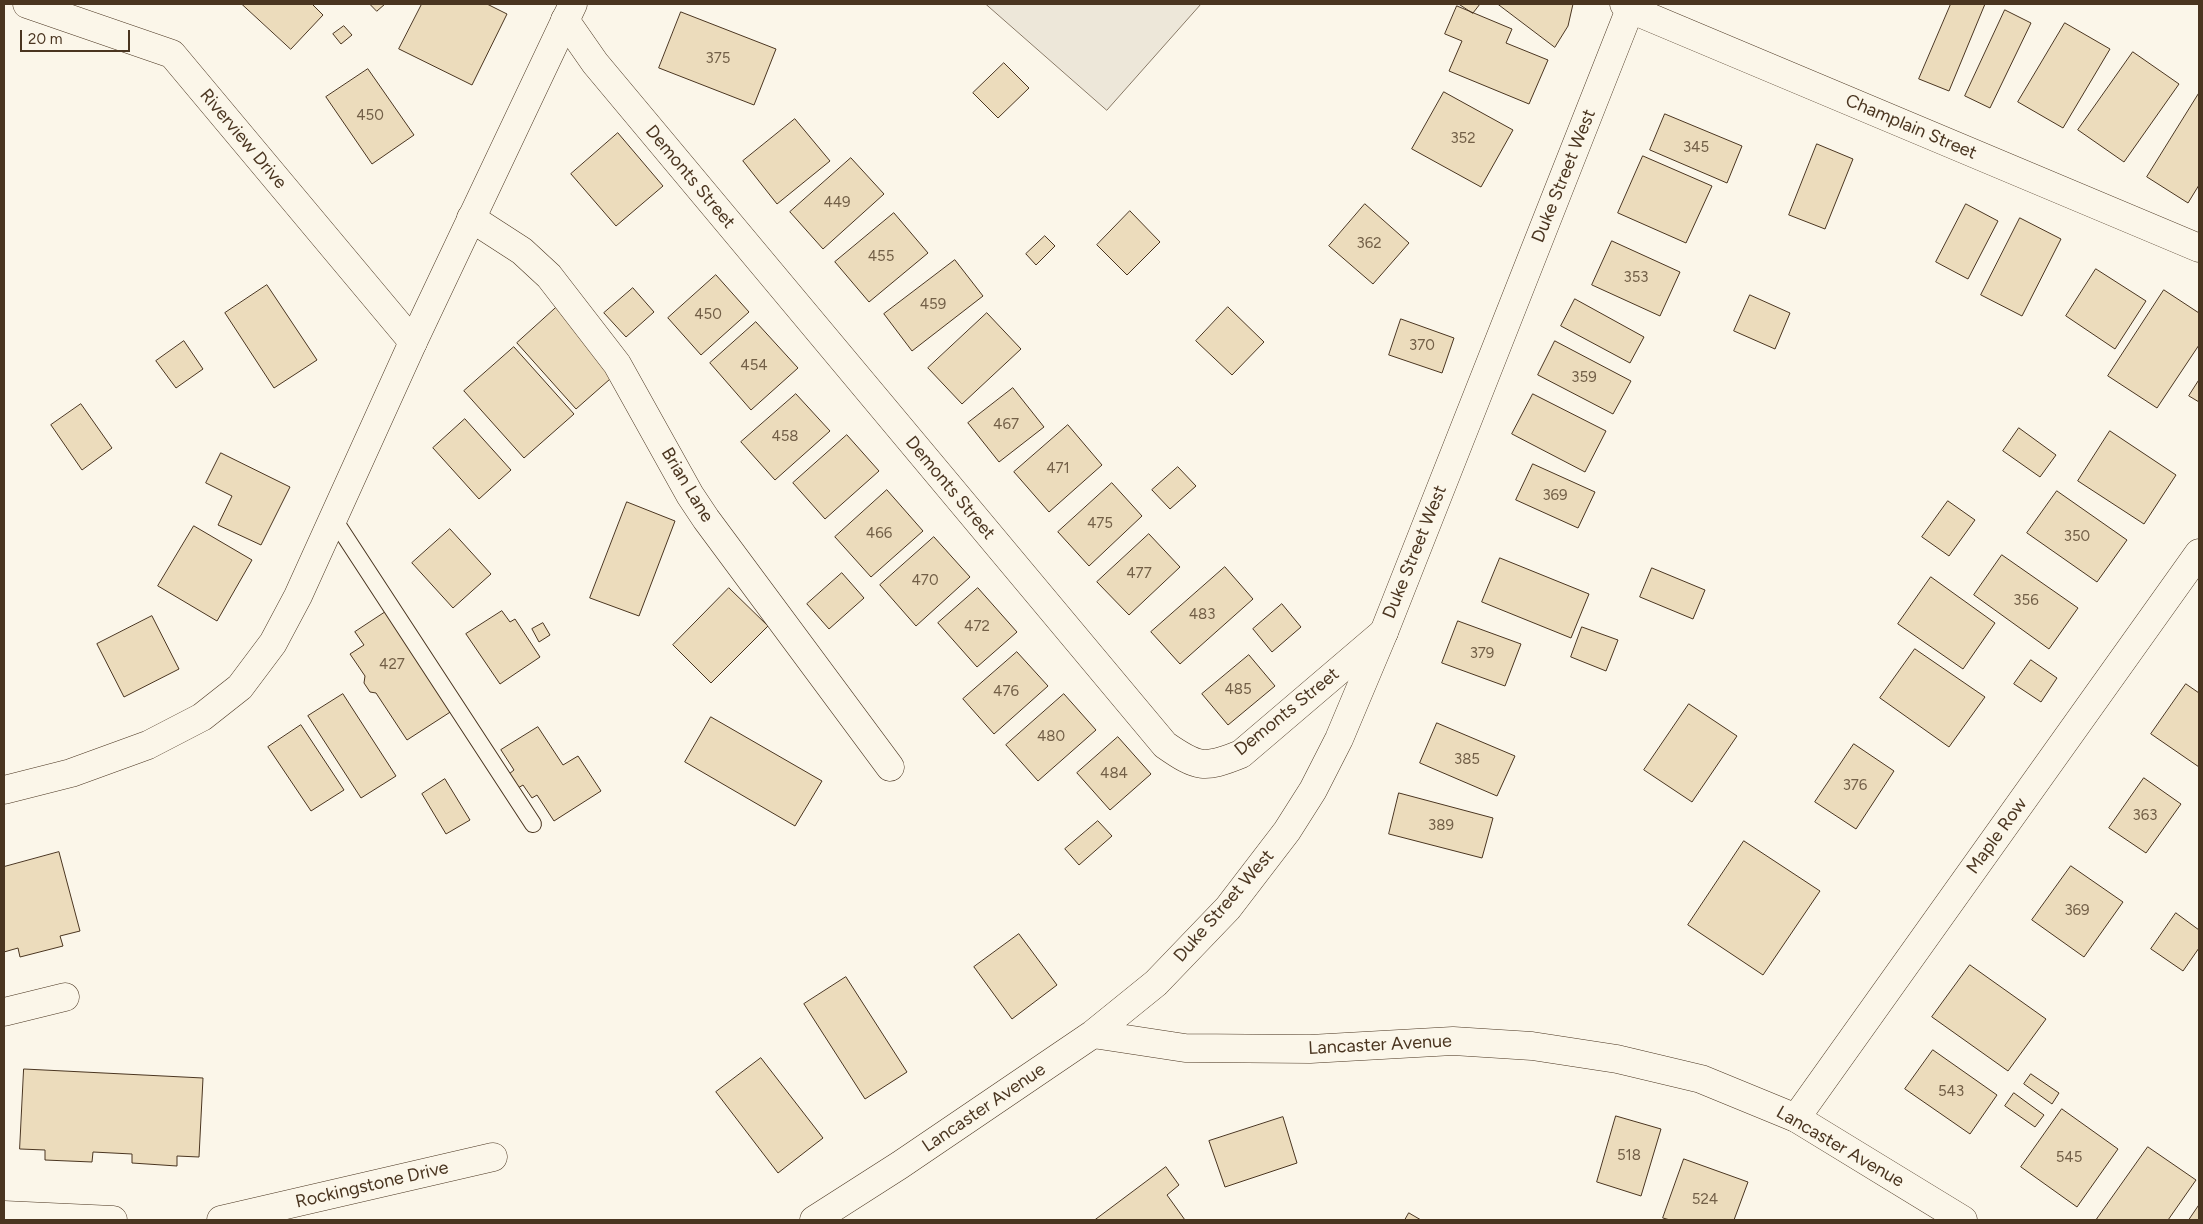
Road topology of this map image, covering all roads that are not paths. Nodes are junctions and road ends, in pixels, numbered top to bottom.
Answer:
1 (27, 4) edge
2 (1628, 6) edge
3 (569, 12) edge
4 (471, 218) junction
5 (2199, 248) edge
6 (413, 342) junction
7 (333, 518) junction
8 (2199, 553) edge
9 (1384, 632) junction
10 (890, 767) dead end
11 (4, 790) edge
12 (533, 824) dead end
13 (65, 997) dead end
14 (4, 1012) edge
15 (1093, 1034) junction
16 (1796, 1118) junction
17 (493, 1157) dead end
18 (4, 1215) edge
19 (113, 1220) edge
20 (221, 1220) edge
21 (814, 1220) edge
22 (1963, 1220) edge

1 - 6 street, Riverview Drive
2 - 5 street, Champlain Street
2 - 9 street, Duke Street West
3 - 4 street
3 - 9 street, Demonts Street
4 - 6 street
4 - 10 street, Brian Lane
6 - 7 street
7 - 11 street
7 - 12 lane
8 - 16 street, Maple Row
9 - 15 street, Duke Street West
13 - 14 street
15 - 16 street, Lancaster Avenue
15 - 21 street, Lancaster Avenue
16 - 22 street, Lancaster Avenue
17 - 20 street, Rockingstone Drive
18 - 19 street

